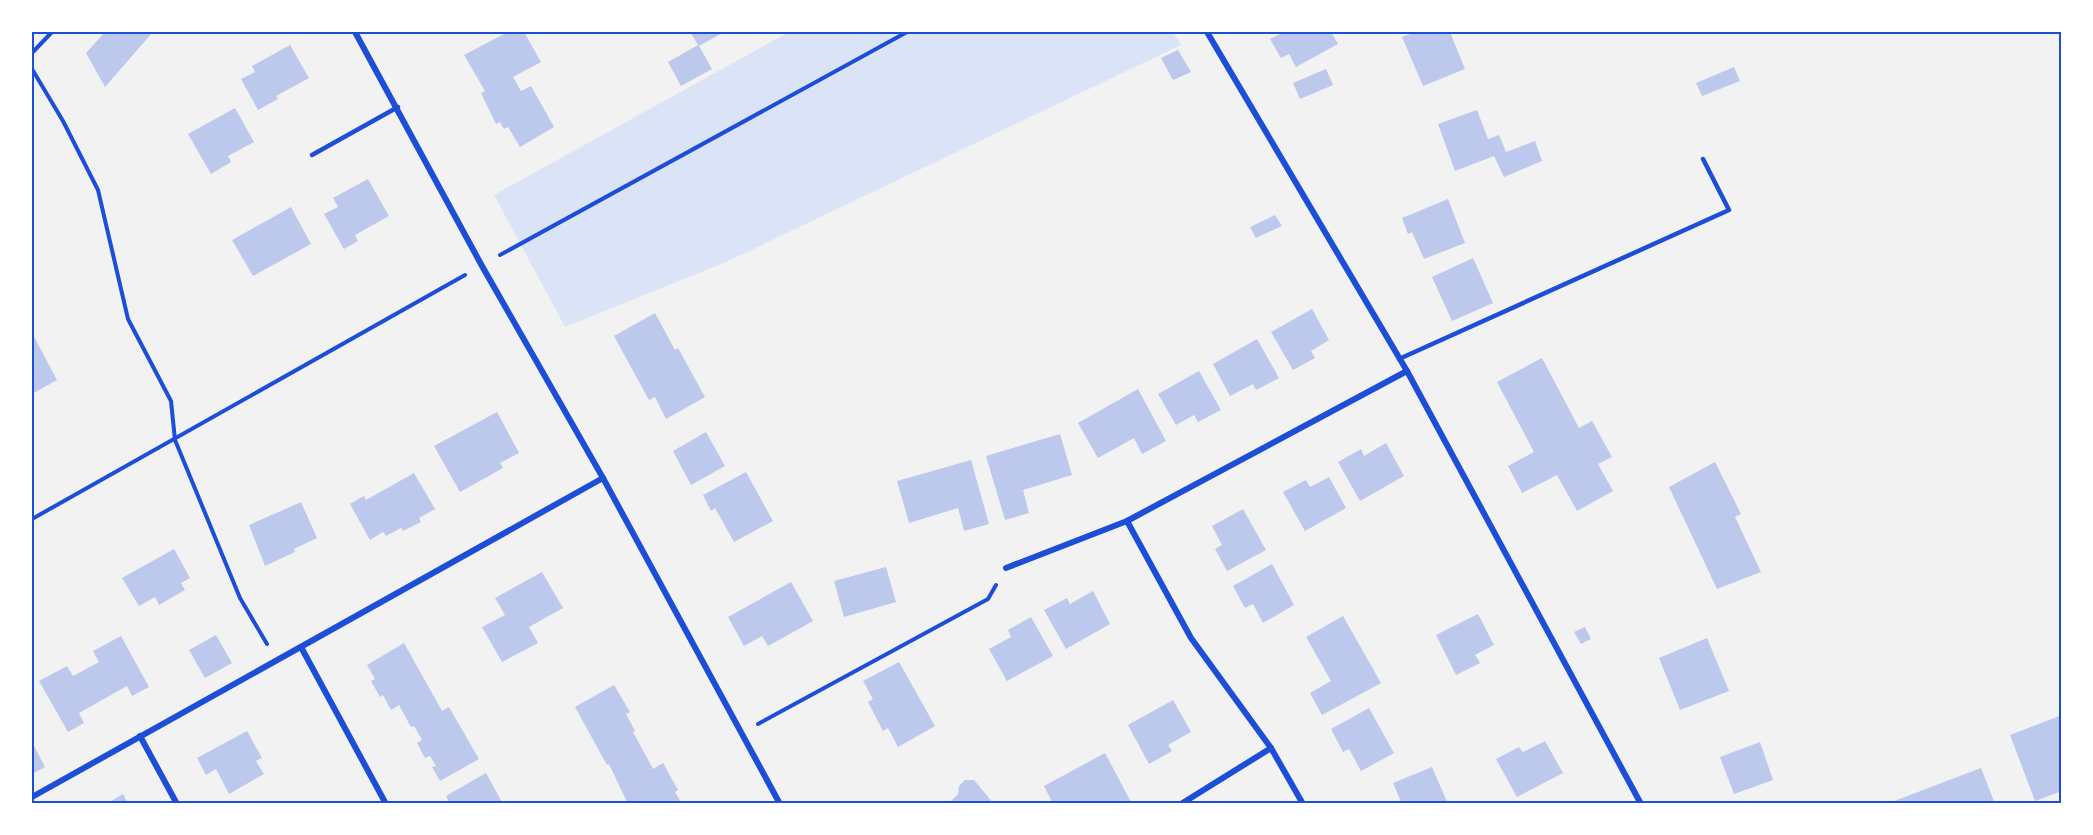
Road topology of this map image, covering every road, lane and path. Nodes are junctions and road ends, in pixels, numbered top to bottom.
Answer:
1 (52, 32) edge
2 (355, 32) edge
3 (1207, 32) edge
4 (32, 53) edge
5 (32, 69) edge
6 (398, 107) junction
7 (312, 155) dead end
8 (1704, 159) dead end
9 (1399, 359) junction
10 (1407, 371) junction
11 (603, 478) junction
12 (1127, 521) junction
13 (1006, 568) joint
14 (301, 647) junction
15 (276, 661) junction
16 (741, 733) junction
17 (140, 736) junction
18 (1271, 748) junction
19 (32, 797) edge
20 (177, 804) edge
21 (386, 804) edge
22 (780, 804) edge
23 (1180, 804) edge
24 (1303, 804) edge
25 (1641, 804) edge

1 - 4 path
2 - 6 street
3 - 9 street
5 - 15 path
6 - 7 lane
6 - 11 street
8 - 9 lane
9 - 10 street
10 - 12 street
10 - 25 street
11 - 14 street
11 - 16 street
12 - 13 street
12 - 18 street
13 - 16 path
14 - 15 street
14 - 21 street
15 - 17 street
16 - 22 street
17 - 19 street
17 - 20 street
18 - 23 street
18 - 24 street

